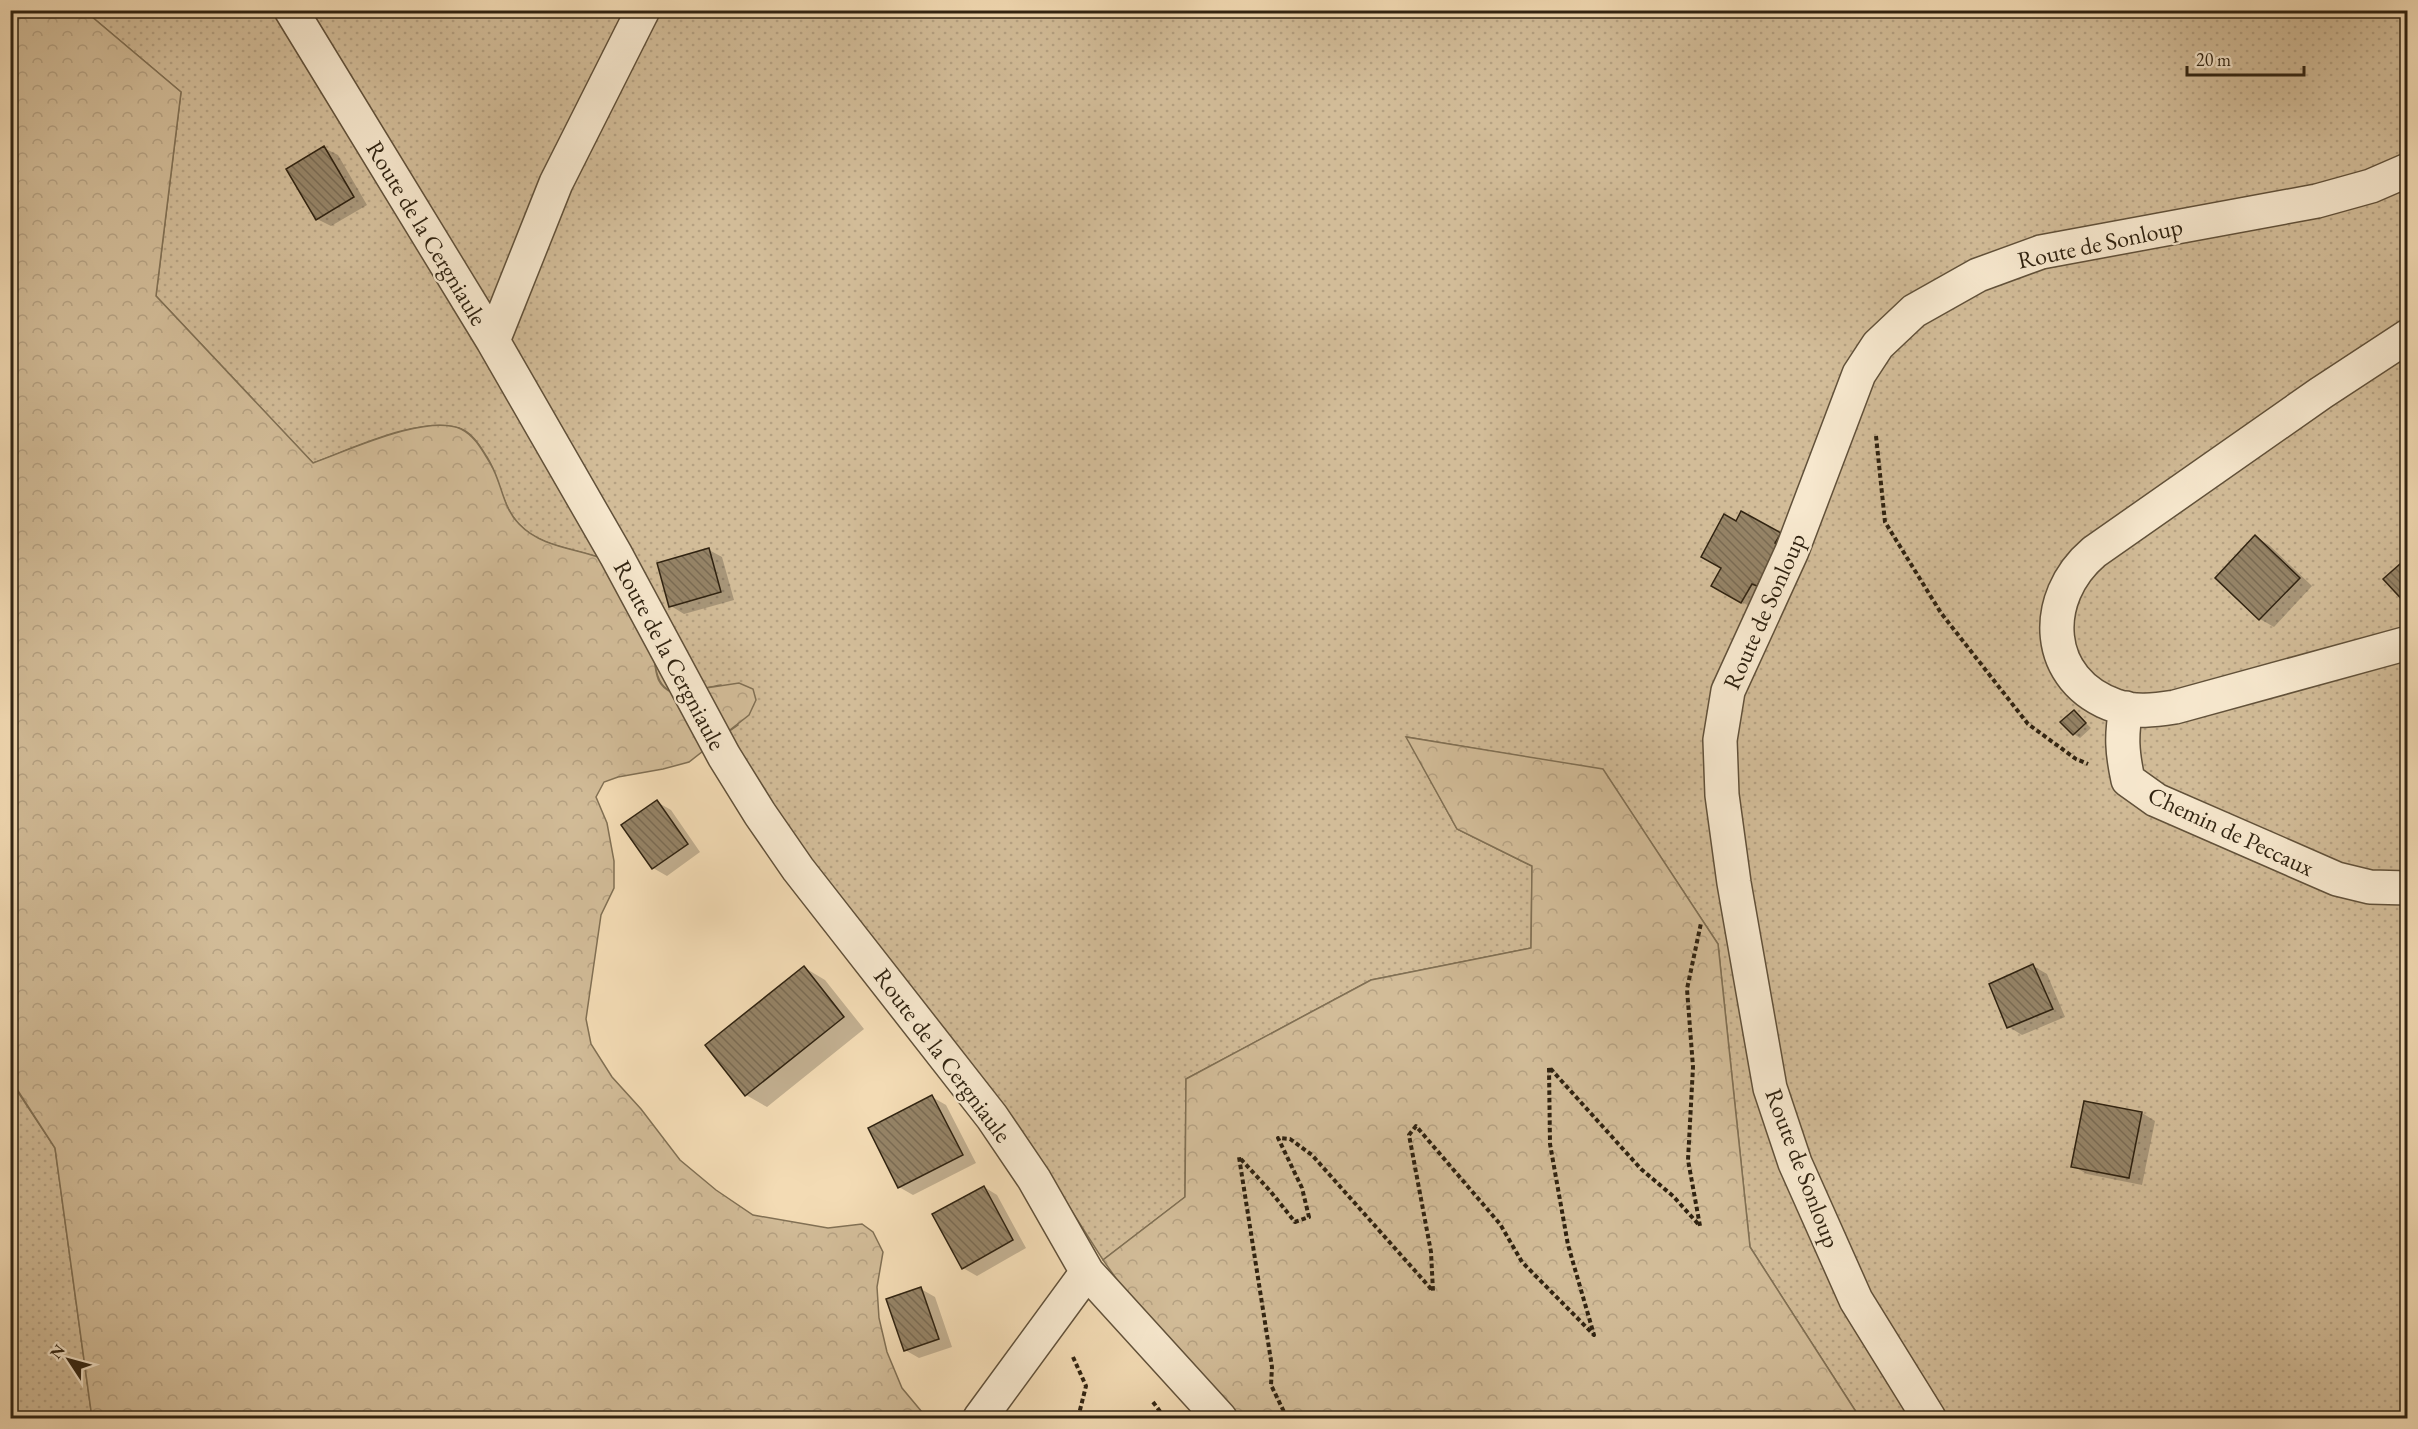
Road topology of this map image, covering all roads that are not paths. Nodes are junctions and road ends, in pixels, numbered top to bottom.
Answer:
1 (291, 10) edge
2 (643, 10) edge
3 (2408, 170) edge
4 (2408, 336) edge
5 (493, 341) junction
6 (2408, 643) edge
7 (2126, 708) junction
8 (2408, 888) edge
9 (1087, 1272) junction
10 (980, 1419) edge
11 (1220, 1419) edge
12 (1929, 1419) edge

1 - 5 street, Route de la Cergniaule
2 - 5 street
3 - 12 street, Route de Sonloup
4 - 7 street
5 - 9 street, Route de la Cergniaule
6 - 7 street
7 - 8 street, Chemin de Peccaux
9 - 10 street
9 - 11 street

